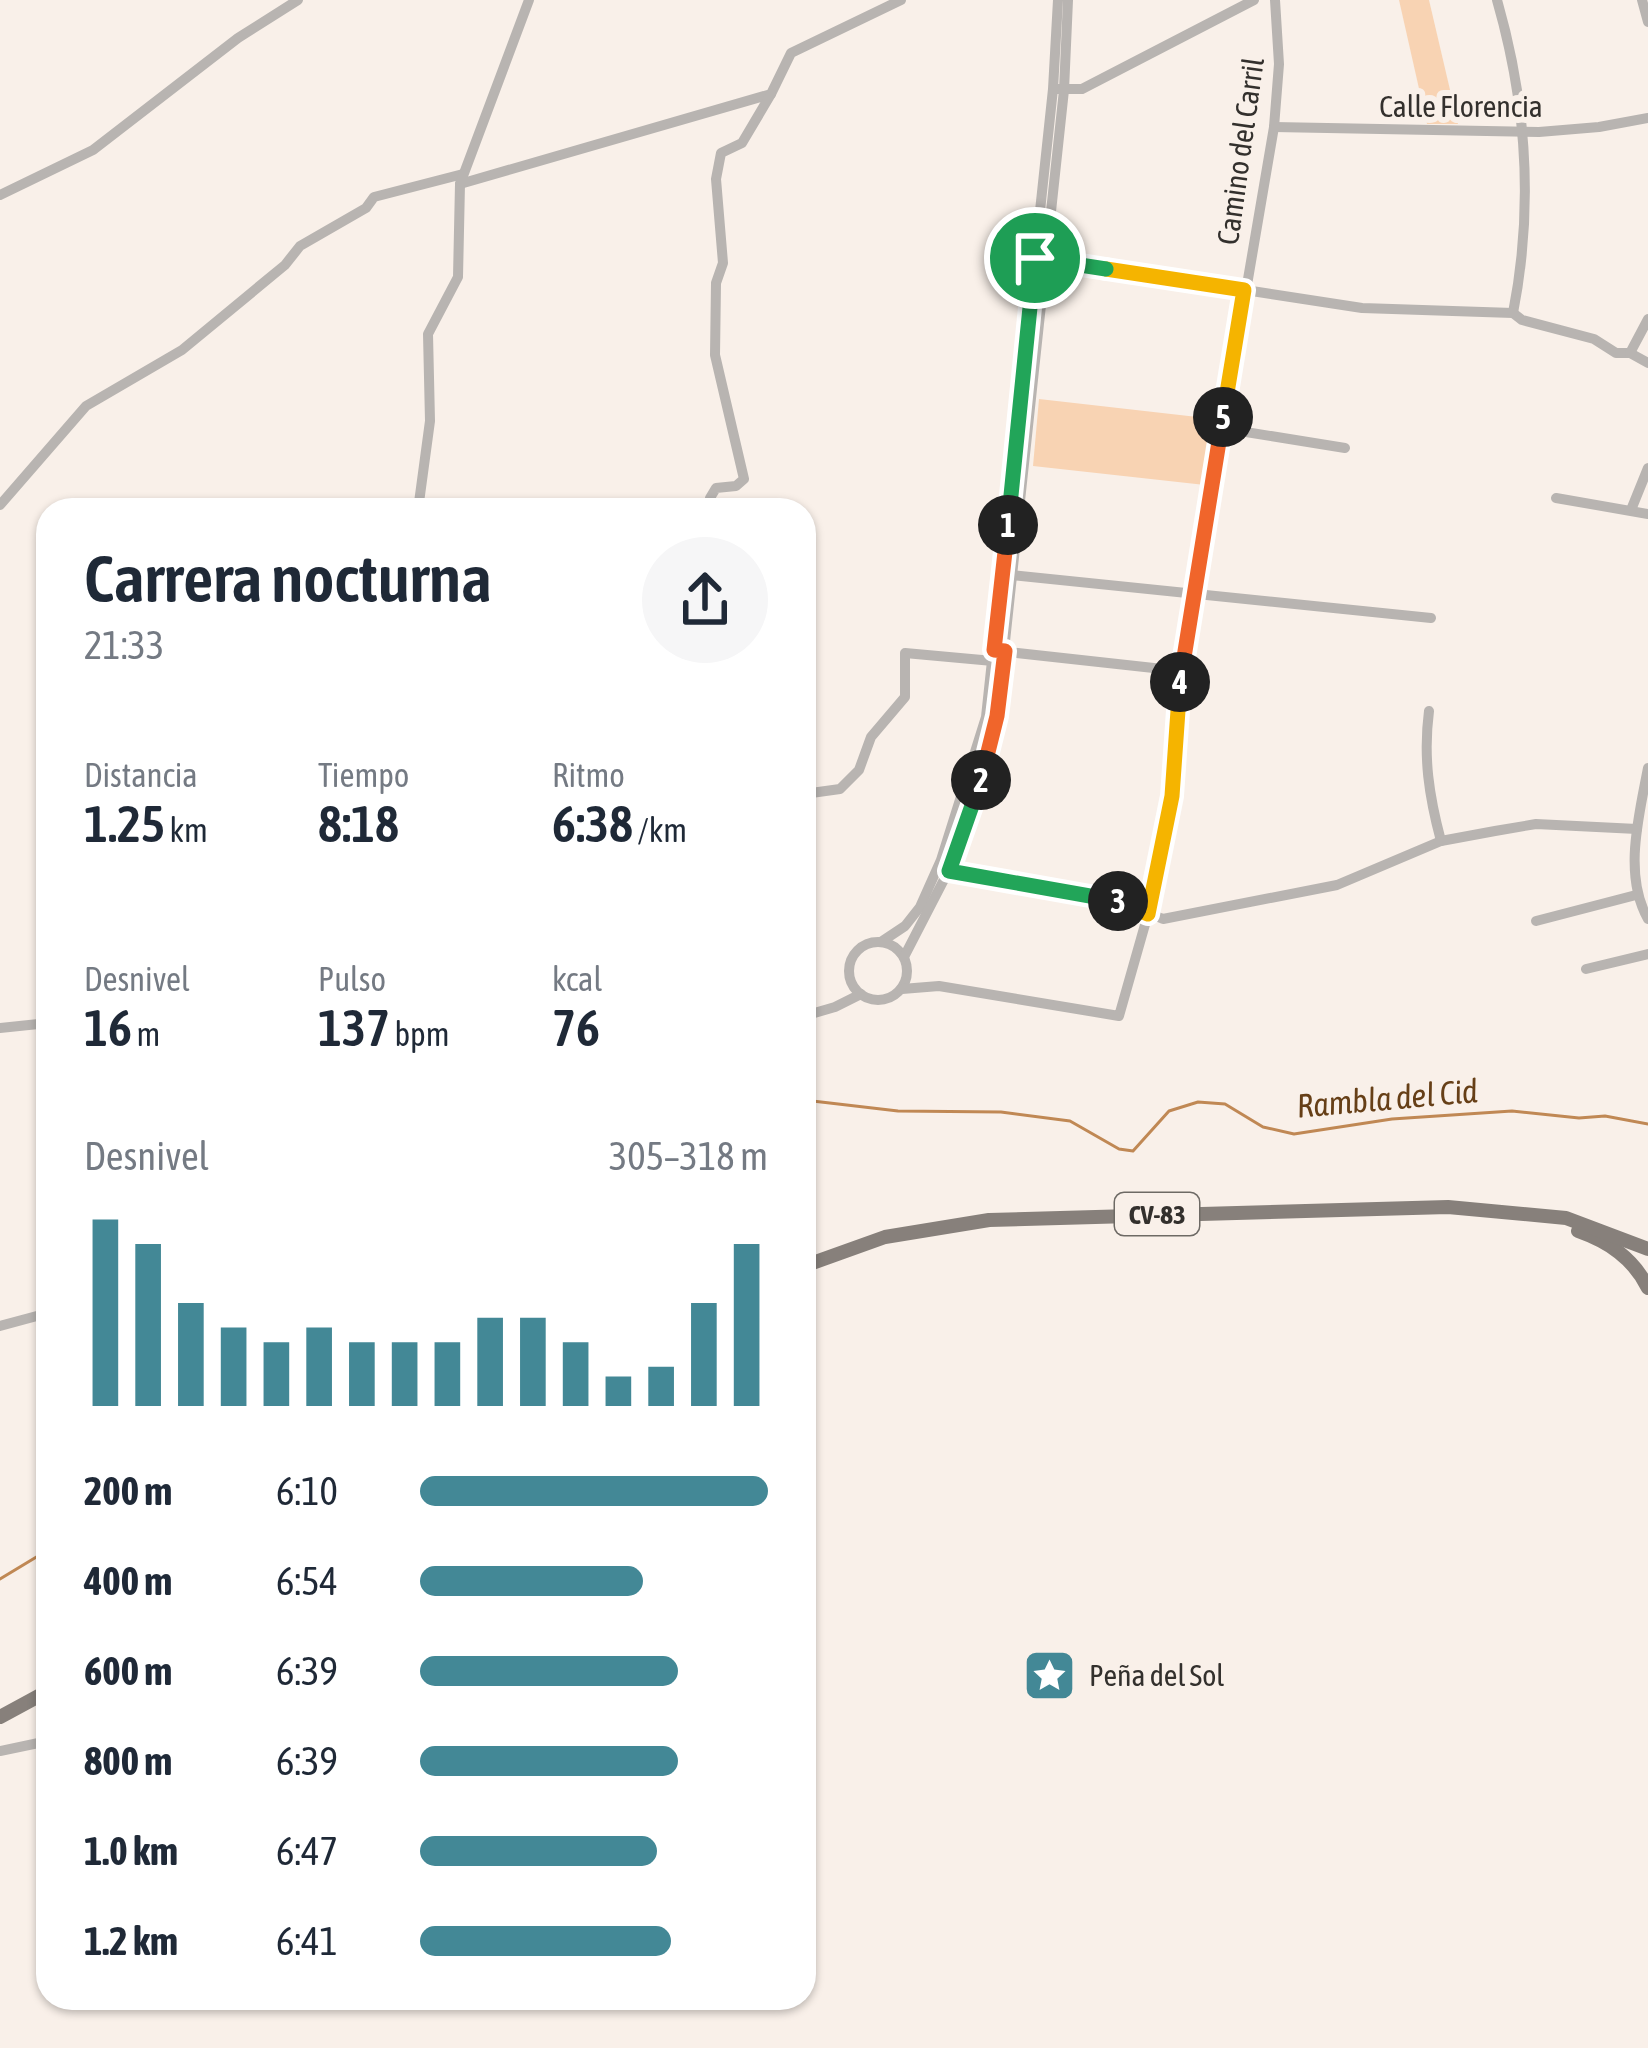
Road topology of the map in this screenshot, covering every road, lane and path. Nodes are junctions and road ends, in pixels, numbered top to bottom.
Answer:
1 (298, 0) edge
2 (529, 0) edge
3 (901, 0) edge
4 (1058, 0) edge
5 (1068, 0) edge
6 (1254, 0) edge
7 (1275, 0) edge
8 (1497, 0) edge
9 (1642, 0) edge
10 (1648, 22) edge
11 (1058, 90) junction
12 (771, 94) junction
13 (1648, 118) edge
14 (1274, 127) junction
15 (1526, 132) junction
16 (461, 179) junction
17 (0, 195) edge
18 (1041, 259) junction
19 (1244, 290) junction
20 (1513, 313) junction
21 (1648, 319) edge
22 (1630, 353) junction
23 (1648, 363) edge
24 (1221, 428) junction
25 (1345, 448) dead end
26 (1648, 468) edge
27 (420, 498) edge
28 (710, 498) edge
29 (1556, 498) dead end
30 (0, 505) edge
31 (1631, 510) junction
32 (1648, 514) edge
33 (1008, 575) junction
34 (1193, 595) junction
35 (1431, 618) dead end
36 (997, 654) junction
37 (1181, 671) junction
38 (1429, 711) dead end
39 (1648, 768) edge
40 (816, 792) edge
41 (1636, 830) junction
42 (1441, 841) junction
43 (943, 870) junction
44 (1636, 895) junction
45 (1148, 914) junction
46 (1648, 920) edge
47 (1536, 922) dead end
48 (881, 942) junction
49 (1648, 954) edge
50 (906, 963) junction
51 (1586, 969) dead end
52 (939, 986) junction
53 (902, 988) junction
54 (857, 990) junction
55 (816, 1013) edge
56 (36, 1024) edge
57 (0, 1028) edge
58 (1516, 1212) junction
59 (1648, 1250) edge
60 (816, 1262) edge
61 (1648, 1288) edge
62 (36, 1316) edge
63 (0, 1326) edge
64 (36, 1698) edge
65 (0, 1717) edge
66 (36, 1744) edge
67 (0, 1751) edge

1 - 17 street
2 - 16 street
3 - 12 street
4 - 11 street
5 - 11 street
6 - 11 street
7 - 14 street, Camino del Carril
8 - 15 street
9 - 10 street
11 - 18 street
12 - 16 street
12 - 28 street
13 - 15 street, Calle Florencia
14 - 15 street, Calle Florencia
14 - 19 street, Camino del Carril
15 - 20 street
16 - 27 street
16 - 30 street
18 - 19 street
18 - 33 street
19 - 20 street
19 - 24 street, Camino del Carril
20 - 22 street
21 - 22 street
22 - 23 street
24 - 25 street
24 - 34 street, Camino del Carril
26 - 31 street
29 - 31 street
31 - 32 street
33 - 34 street
33 - 36 street
34 - 35 street
34 - 37 street, Camino del Carril
36 - 37 street
36 - 40 street
36 - 43 street
37 - 45 street, Camino del Carril
38 - 42 street
39 - 41 street
41 - 42 street
41 - 44 street
42 - 45 street
43 - 45 street
43 - 48 street
43 - 50 street
44 - 46 street
44 - 47 street
45 - 52 street, Camino del Carril
48 - 50 street
48 - 54 street
49 - 51 street
50 - 52 street
50 - 53 street
52 - 53 street
53 - 54 street
54 - 55 street
56 - 57 street
58 - 59 main road, CV-83
58 - 60 main road, CV-83
58 - 61 main road, CV-83
62 - 63 street
64 - 65 main road
66 - 67 street

